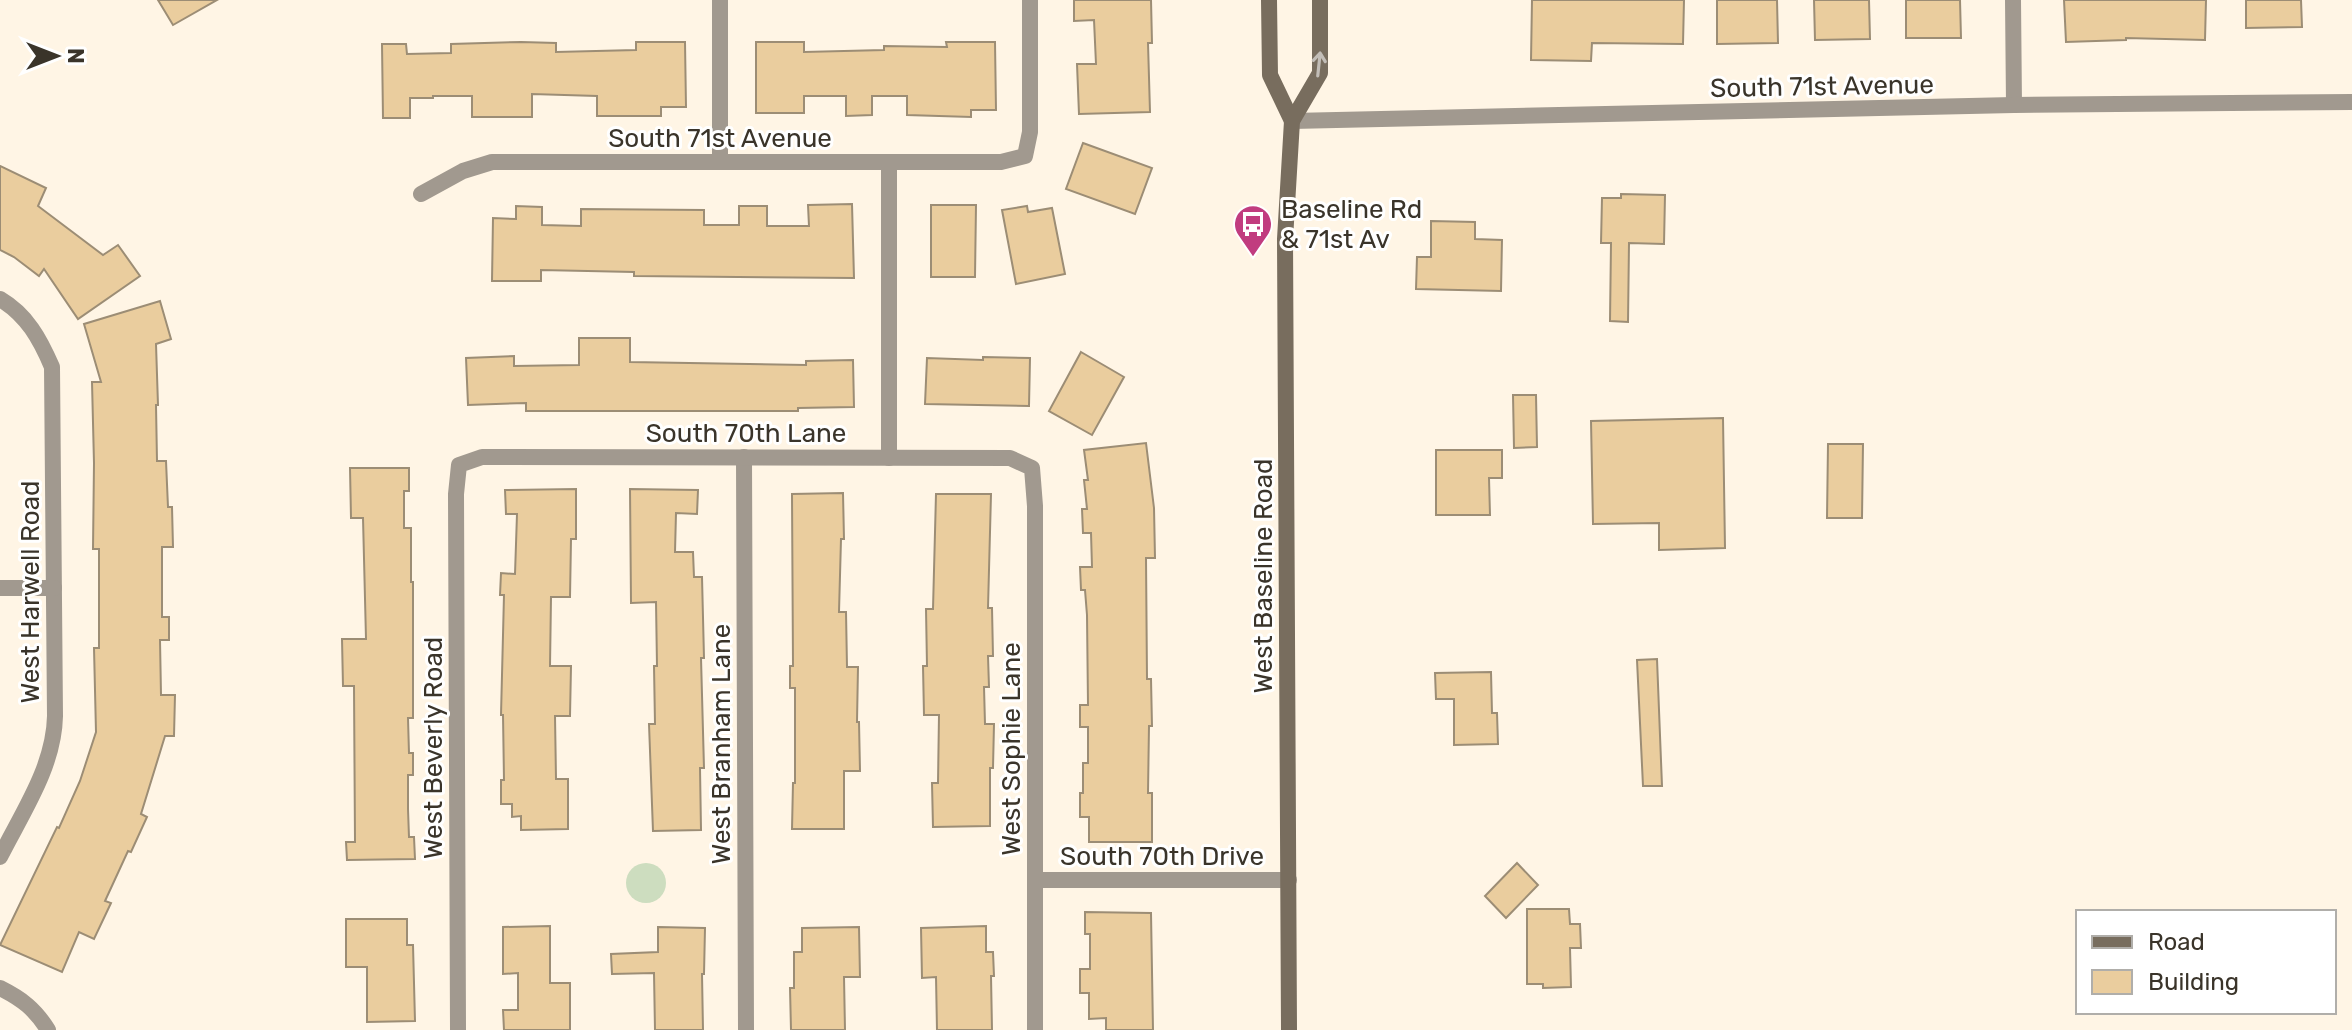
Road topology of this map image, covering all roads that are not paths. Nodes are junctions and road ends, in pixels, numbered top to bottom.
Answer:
1 (720, 0) edge
2 (1030, 0) edge
3 (1269, 0) edge
4 (1320, 0) edge
5 (2013, 0) edge
6 (2352, 102) edge
7 (2014, 105) junction
8 (1292, 121) junction
9 (720, 162) junction
10 (889, 162) junction
11 (421, 194) dead end
12 (0, 299) edge
13 (744, 457) junction
14 (889, 458) junction
15 (459, 465) joint
16 (1032, 468) joint
17 (0, 588) edge
18 (54, 588) junction
19 (0, 857) edge
20 (1035, 880) junction
21 (1289, 880) junction
22 (0, 988) edge
23 (48, 1030) edge
24 (458, 1030) edge
25 (746, 1030) edge
26 (1035, 1030) edge
27 (1289, 1030) edge

1 - 9 street
2 - 10 street, South 71st Avenue
3 - 8 main road, West Baseline Road
8 -> 4 main road, West Baseline Road
5 - 7 street
6 - 7 street, South 71st Avenue
7 - 8 street, South 71st Avenue
8 - 21 main road, West Baseline Road
9 - 10 street, South 71st Avenue
9 - 11 street, South 71st Avenue
10 - 14 street
12 - 18 street, West Harwell Road
13 - 14 street, South 70th Lane
13 - 15 street, South 70th Lane
13 - 25 street, West Branham Lane
14 - 16 street, South 70th Lane
15 - 24 street, West Beverly Road
16 - 20 street, West Sophie Lane
17 - 18 street
18 - 19 street, West Harwell Road
20 - 21 street, South 70th Drive
20 - 26 street, West Sophie Lane
21 - 27 main road, West Baseline Road
22 - 23 street

